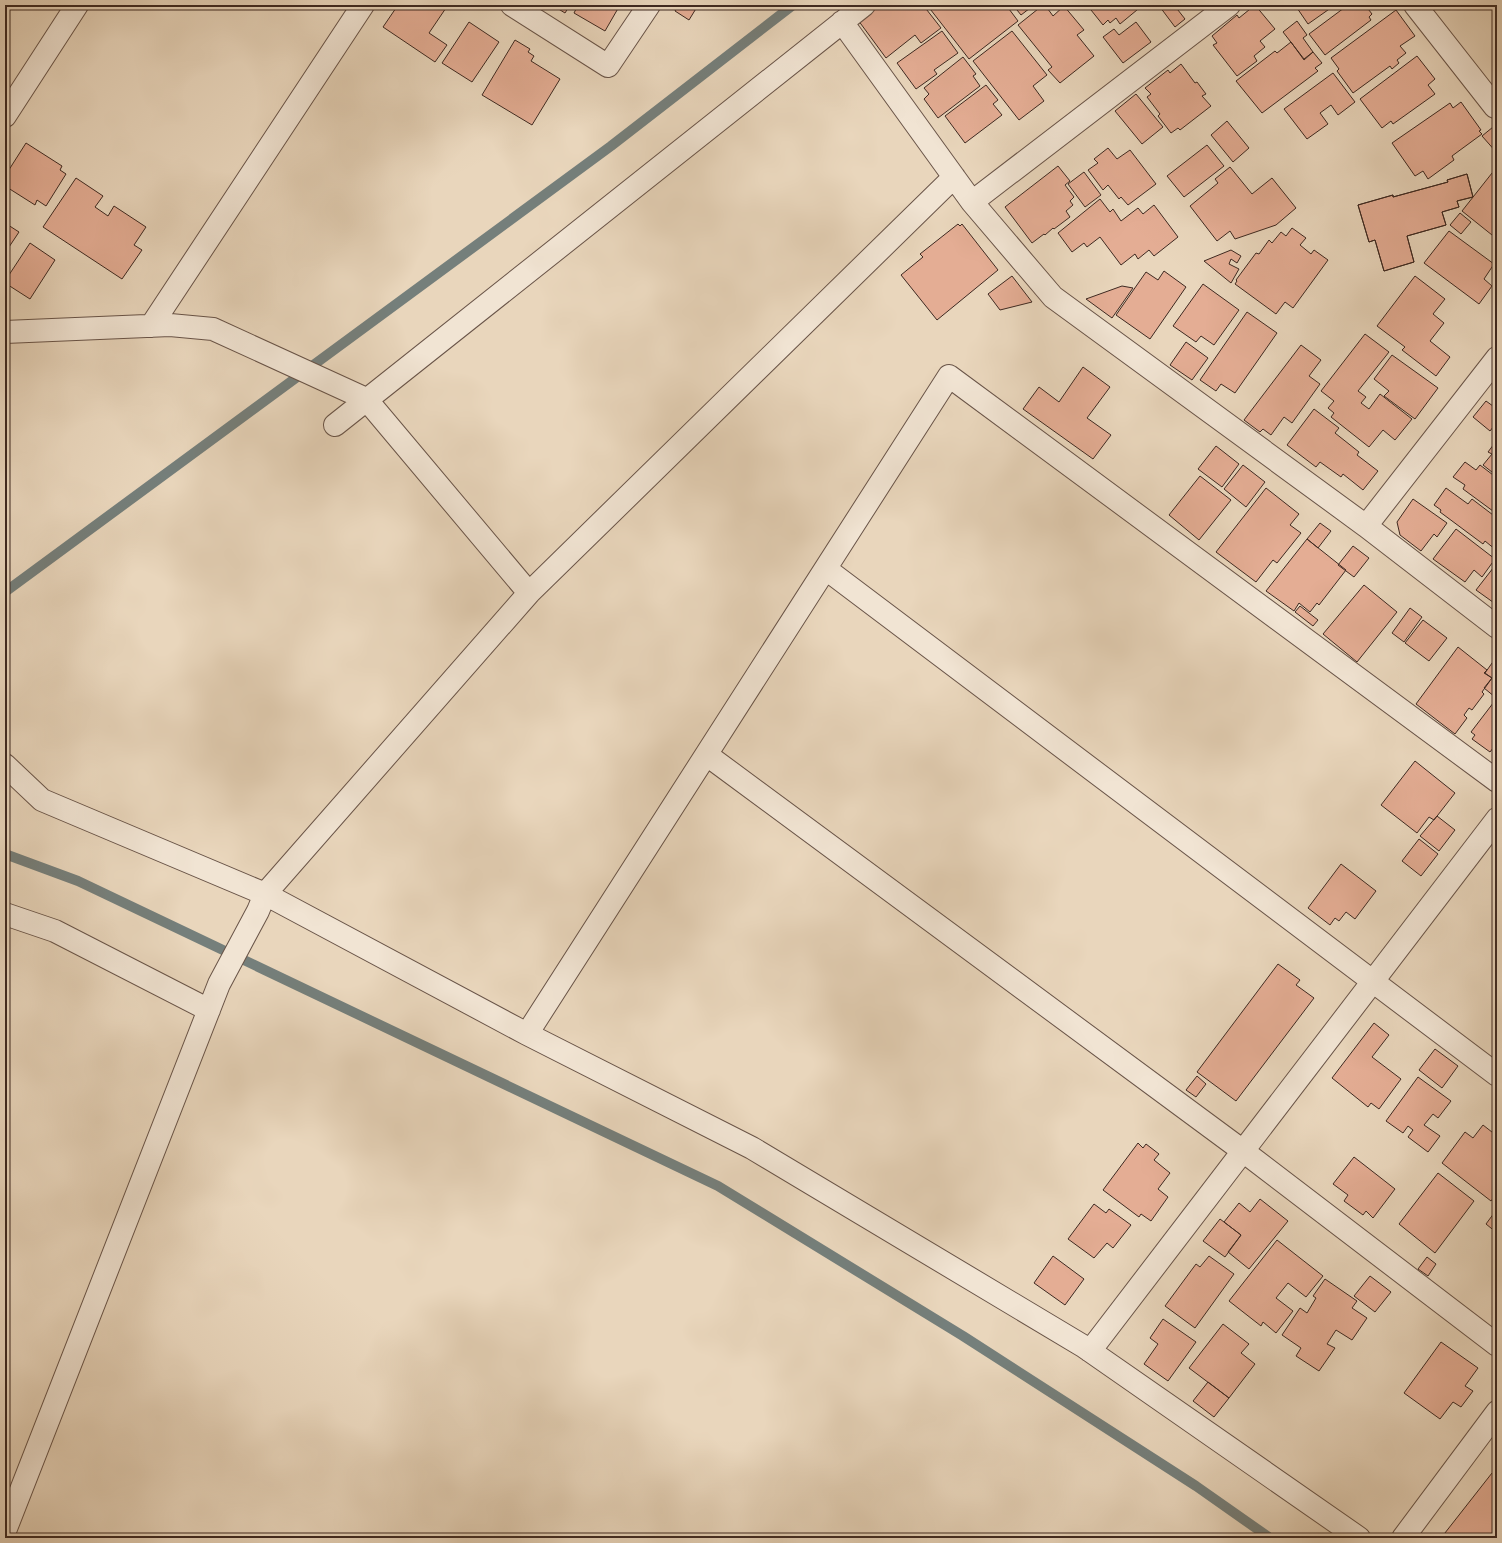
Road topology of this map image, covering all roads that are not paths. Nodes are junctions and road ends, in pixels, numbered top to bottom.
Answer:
1 (77, 5) edge
2 (364, 5) edge
3 (512, 5) edge
4 (648, 5) edge
5 (864, 5) edge
6 (1229, 5) edge
7 (1415, 5) edge
8 (842, 22) junction
9 (1497, 106) edge
10 (5, 116) edge
11 (954, 177) junction
12 (972, 202) junction
13 (151, 326) junction
14 (5, 332) edge
15 (1497, 358) edge
16 (359, 397) junction
17 (335, 425) dead end
18 (1366, 526) junction
19 (826, 569) junction
20 (529, 593) junction
21 (1497, 627) edge
22 (707, 755) junction
23 (5, 765) edge
24 (1497, 781) edge
25 (1497, 819) edge
26 (262, 902) junction
27 (5, 914) edge
28 (1373, 982) junction
29 (209, 1010) junction
30 (527, 1034) junction
31 (1497, 1075) edge
32 (1243, 1152) junction
33 (1497, 1345) edge
34 (1090, 1351) junction
35 (1497, 1412) edge
36 (5, 1531) edge
37 (1359, 1538) edge
38 (1403, 1538) edge

1 - 10 street
2 - 13 street
3 - 4 street
5 - 8 street
6 - 12 street
7 - 9 street
8 - 11 street
8 - 16 street
11 - 12 street
11 - 20 street
12 - 18 street
13 - 14 street
13 - 16 street
15 - 18 street
16 - 17 street
16 - 20 street
18 - 21 street
19 - 22 street
19 - 24 street
19 - 28 street
20 - 26 street
22 - 30 street
22 - 32 street
23 - 26 street
25 - 28 street
26 - 29 street
26 - 30 street
27 - 29 street
28 - 31 street
28 - 32 street
29 - 36 street
30 - 34 street
32 - 33 street
32 - 34 street
34 - 37 street
35 - 38 street

